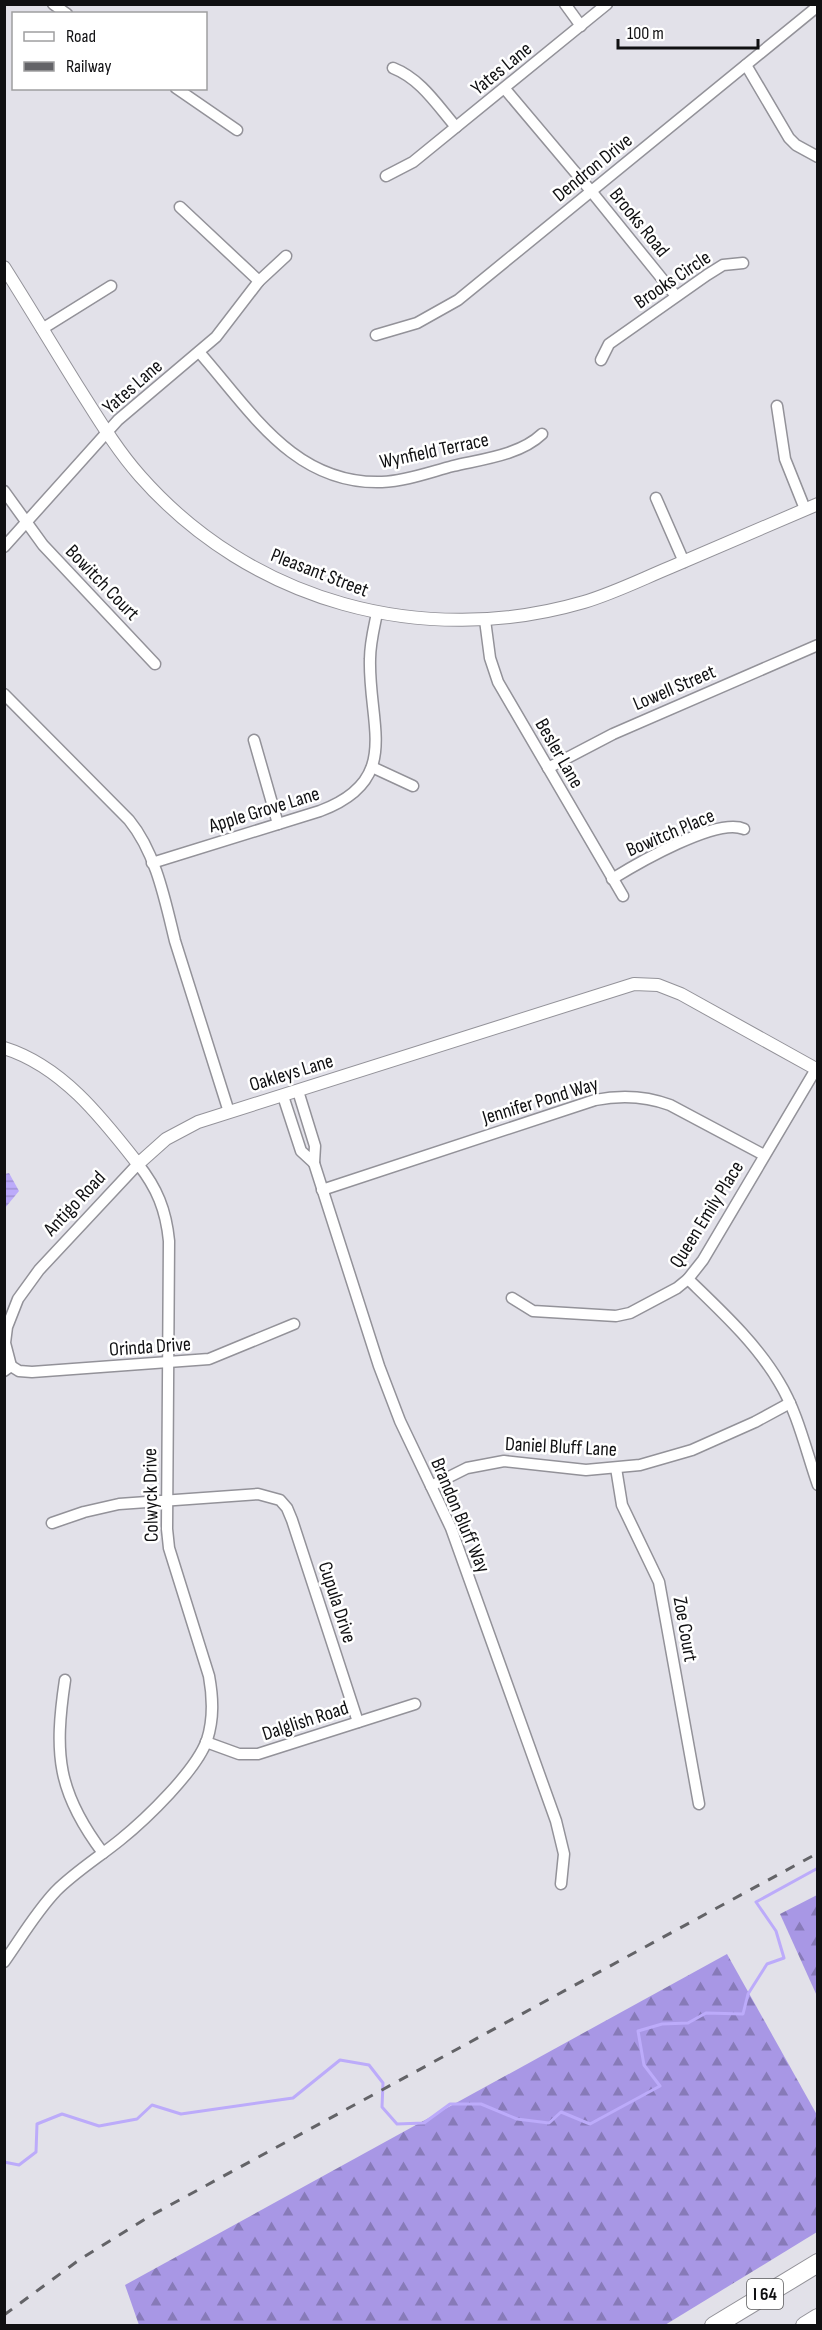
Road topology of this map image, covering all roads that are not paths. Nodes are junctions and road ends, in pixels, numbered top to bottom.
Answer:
1 (565, 4) edge
2 (607, 4) edge
3 (818, 6) edge
4 (581, 26) junction
5 (746, 65) junction
6 (393, 68) dead end
7 (505, 89) junction
8 (179, 90) edge
9 (456, 127) junction
10 (237, 130) dead end
11 (818, 157) edge
12 (386, 176) dead end
13 (591, 191) junction
14 (180, 207) dead end
15 (286, 256) dead end
16 (743, 263) dead end
17 (4, 267) edge
18 (259, 281) junction
19 (111, 286) dead end
20 (676, 296) junction
21 (42, 329) junction
22 (376, 335) dead end
23 (199, 352) junction
24 (601, 360) dead end
25 (777, 406) dead end
26 (107, 433) junction
27 (542, 434) dead end
28 (4, 491) edge
29 (656, 498) dead end
30 (818, 504) edge
31 (805, 509) junction
32 (26, 524) junction
33 (4, 547) edge
34 (684, 562) junction
35 (377, 613) junction
36 (485, 620) junction
37 (818, 645) edge
38 (155, 664) dead end
39 (4, 694) edge
40 (254, 740) dead end
41 (372, 767) junction
42 (548, 768) junction
43 (413, 786) dead end
44 (278, 824) junction
45 (744, 829) dead end
46 (152, 863) junction
47 (612, 879) junction
48 (623, 897) dead end
49 (4, 1048) edge
50 (817, 1069) edge
51 (298, 1091) junction
52 (283, 1096) junction
53 (229, 1112) junction
54 (764, 1155) junction
55 (314, 1163) junction
56 (138, 1164) junction
57 (322, 1190) junction
58 (688, 1279) junction
59 (512, 1298) dead end
60 (294, 1324) dead end
61 (168, 1363) junction
62 (8, 1369) edge
63 (790, 1403) junction
64 (615, 1468) junction
65 (818, 1485) edge
66 (431, 1486) junction
67 (167, 1500) junction
68 (52, 1523) dead end
69 (65, 1680) dead end
70 (415, 1704) dead end
71 (358, 1722) junction
72 (206, 1742) junction
73 (699, 1804) dead end
74 (103, 1853) junction
75 (561, 1884) dead end
76 (4, 1962) edge
77 (818, 2263) edge
78 (818, 2318) edge
79 (714, 2325) edge
80 (805, 2325) edge

1 - 4 street
2 - 4 street, Yates Lane
3 - 5 street, Dendron Drive
4 - 7 street, Yates Lane
5 - 11 street
5 - 13 street, Dendron Drive
6 - 9 street
7 - 9 street, Yates Lane
7 - 13 street, Brooks Road
8 - 10 street
9 - 12 street, Yates Lane
13 - 20 street, Brooks Road
13 - 22 street, Dendron Drive
14 - 18 street
15 - 18 street, Yates Lane
16 - 20 street, Brooks Circle
17 - 21 street, Pleasant Street
18 - 23 street, Yates Lane
19 - 21 street
20 - 24 street, Brooks Circle
21 - 26 street, Pleasant Street
23 - 26 street, Yates Lane
23 - 27 street, Wynfield Terrace
25 - 31 street
26 - 32 street, Yates Lane
26 - 35 street, Pleasant Street
28 - 32 street, Bowitch Court
29 - 34 street
30 - 31 street, Pleasant Street
31 - 34 street, Pleasant Street
32 - 33 street, Yates Lane
32 - 38 street, Bowitch Court
34 - 36 street, Pleasant Street
35 - 36 street, Pleasant Street
35 - 41 street, Apple Grove Lane
36 - 42 street, Besler Lane
37 - 42 street, Lowell Street
39 - 46 street, Oakleys Lane
40 - 44 street
41 - 43 street
41 - 44 street, Apple Grove Lane
42 - 47 street, Besler Lane
44 - 46 street, Apple Grove Lane
45 - 47 street, Bowitch Place
46 - 53 street, Oakleys Lane
47 - 48 street, Besler Lane
49 - 56 street, Colwyck Drive
50 - 51 street, Oakleys Lane
50 - 54 street, Queen Emily Place
51 - 52 street, Oakleys Lane
51 - 55 street, Brandon Bluff Way
52 - 53 street, Oakleys Lane
52 - 55 street, Brandon Bluff Way
53 - 56 street, Antigo Road
54 - 57 street, Jennifer Pond Way
54 - 58 street, Queen Emily Place
55 - 57 street, Brandon Bluff Way
56 - 61 street, Colwyck Drive
56 - 62 street, Antigo Road
57 - 66 street, Brandon Bluff Way
58 - 59 street, Queen Emily Place
58 - 63 street
60 - 61 street, Orinda Drive
61 - 62 street, Orinda Drive
61 - 67 street, Colwyck Drive
63 - 64 street, Daniel Bluff Lane
63 - 65 street
64 - 66 street, Daniel Bluff Lane
64 - 73 street, Zoe Court
66 - 75 street, Brandon Bluff Way
67 - 68 street
67 - 71 street, Cupula Drive
67 - 72 street, Colwyck Drive
69 - 74 street
70 - 71 street, Dalglish Road
71 - 72 street, Dalglish Road
72 - 74 street, Colwyck Drive
74 - 76 street, Colwyck Drive
77 - 79 highway, I 64
78 - 80 highway, I 64

